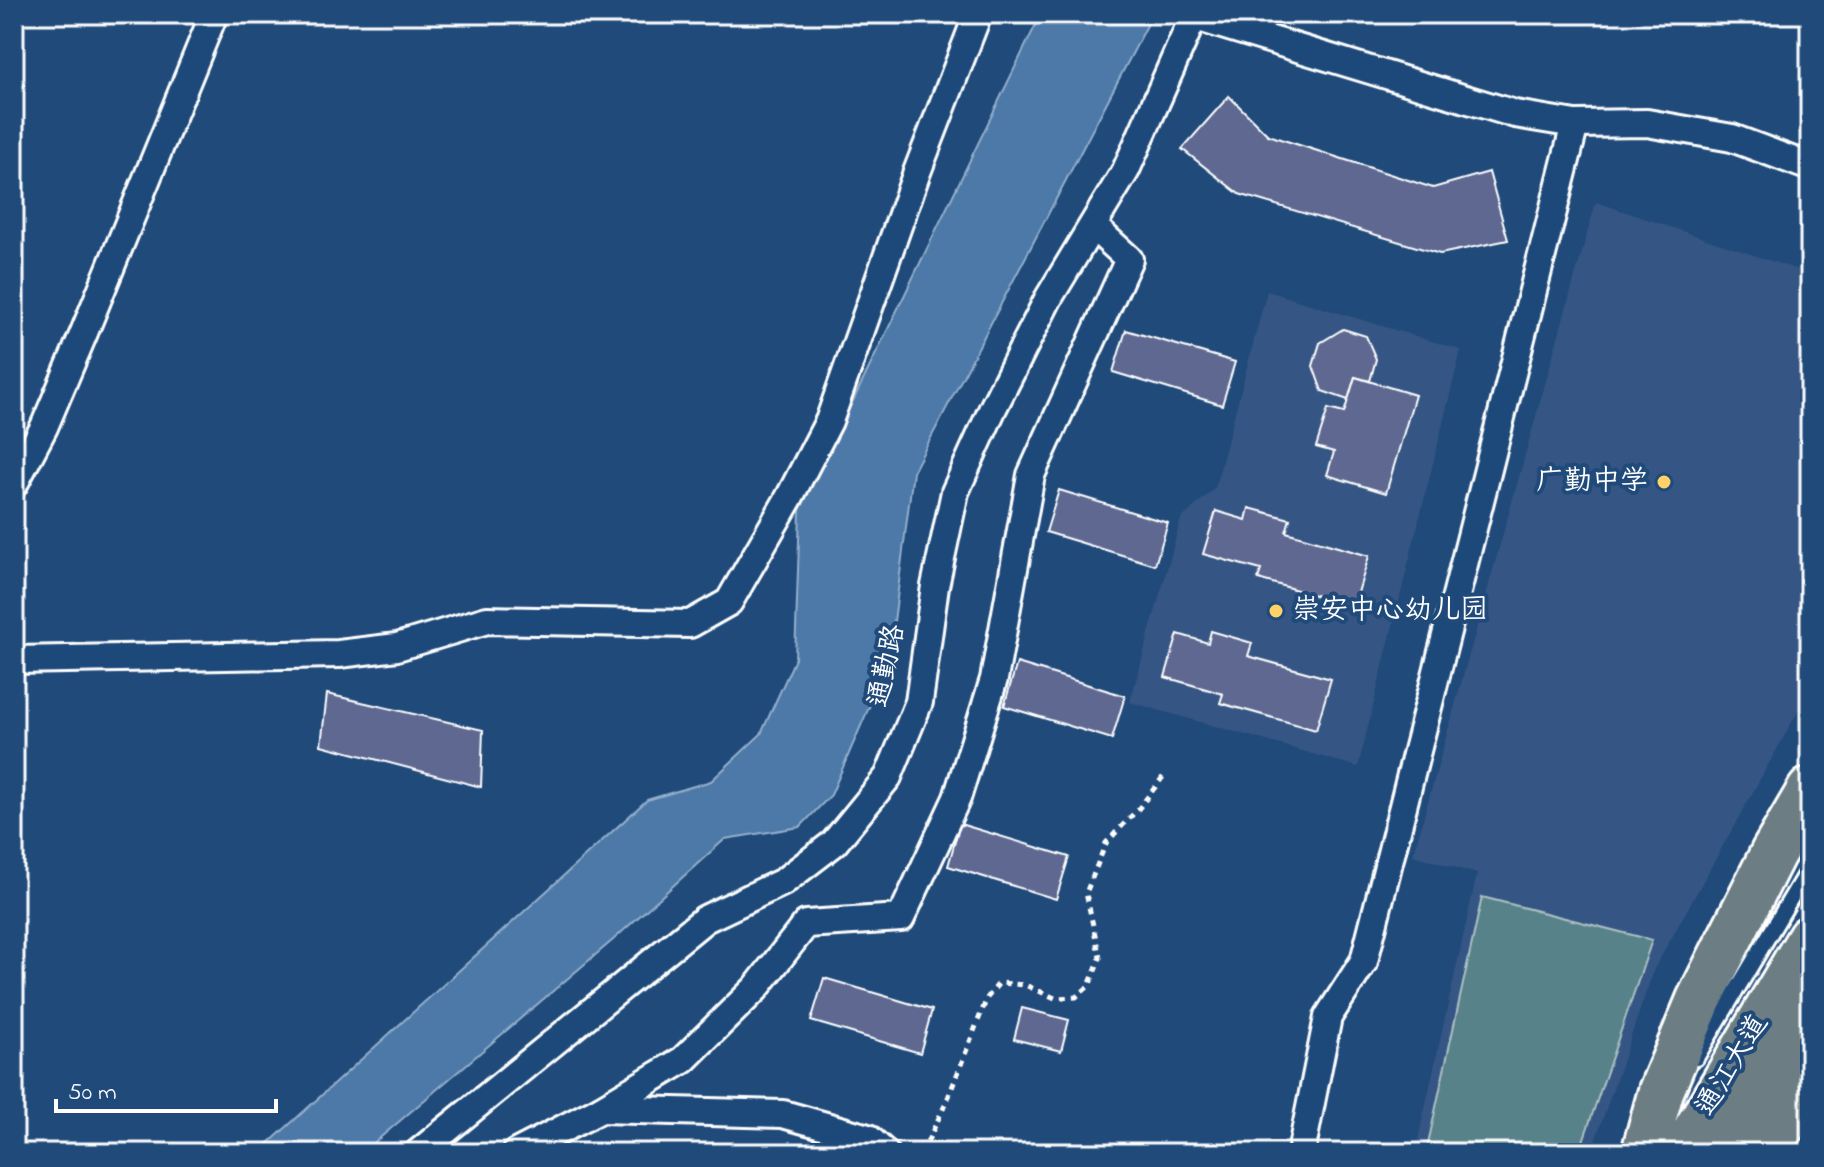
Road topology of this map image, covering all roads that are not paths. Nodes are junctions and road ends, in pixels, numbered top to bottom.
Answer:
1 (214, 14) edge
2 (978, 14) edge
3 (1190, 16) edge
4 (1575, 124) junction
5 (1810, 167) edge
6 (1094, 227) junction
7 (14, 484) edge
8 (14, 660) edge
9 (1810, 790) edge
10 (1810, 866) edge
11 (1810, 938) edge
12 (1810, 1009) edge
13 (1810, 1083) edge
14 (601, 1109) junction
15 (1658, 1146) edge
16 (418, 1153) edge
17 (516, 1153) edge
18 (885, 1153) edge
19 (1301, 1153) edge
20 (1728, 1153) edge
21 (1760, 1153) edge

1 - 7 street
2 - 8 street
3 - 4 street
3 - 6 street, 通勤路
4 - 5 street
4 - 19 street
6 - 14 street
6 - 16 street, 通勤路
9 - 15 highway
10 - 15 lane
11 - 15 highway, 通江大道
12 - 20 highway, 通江大道
13 - 21 highway
14 - 17 street
14 - 18 street

